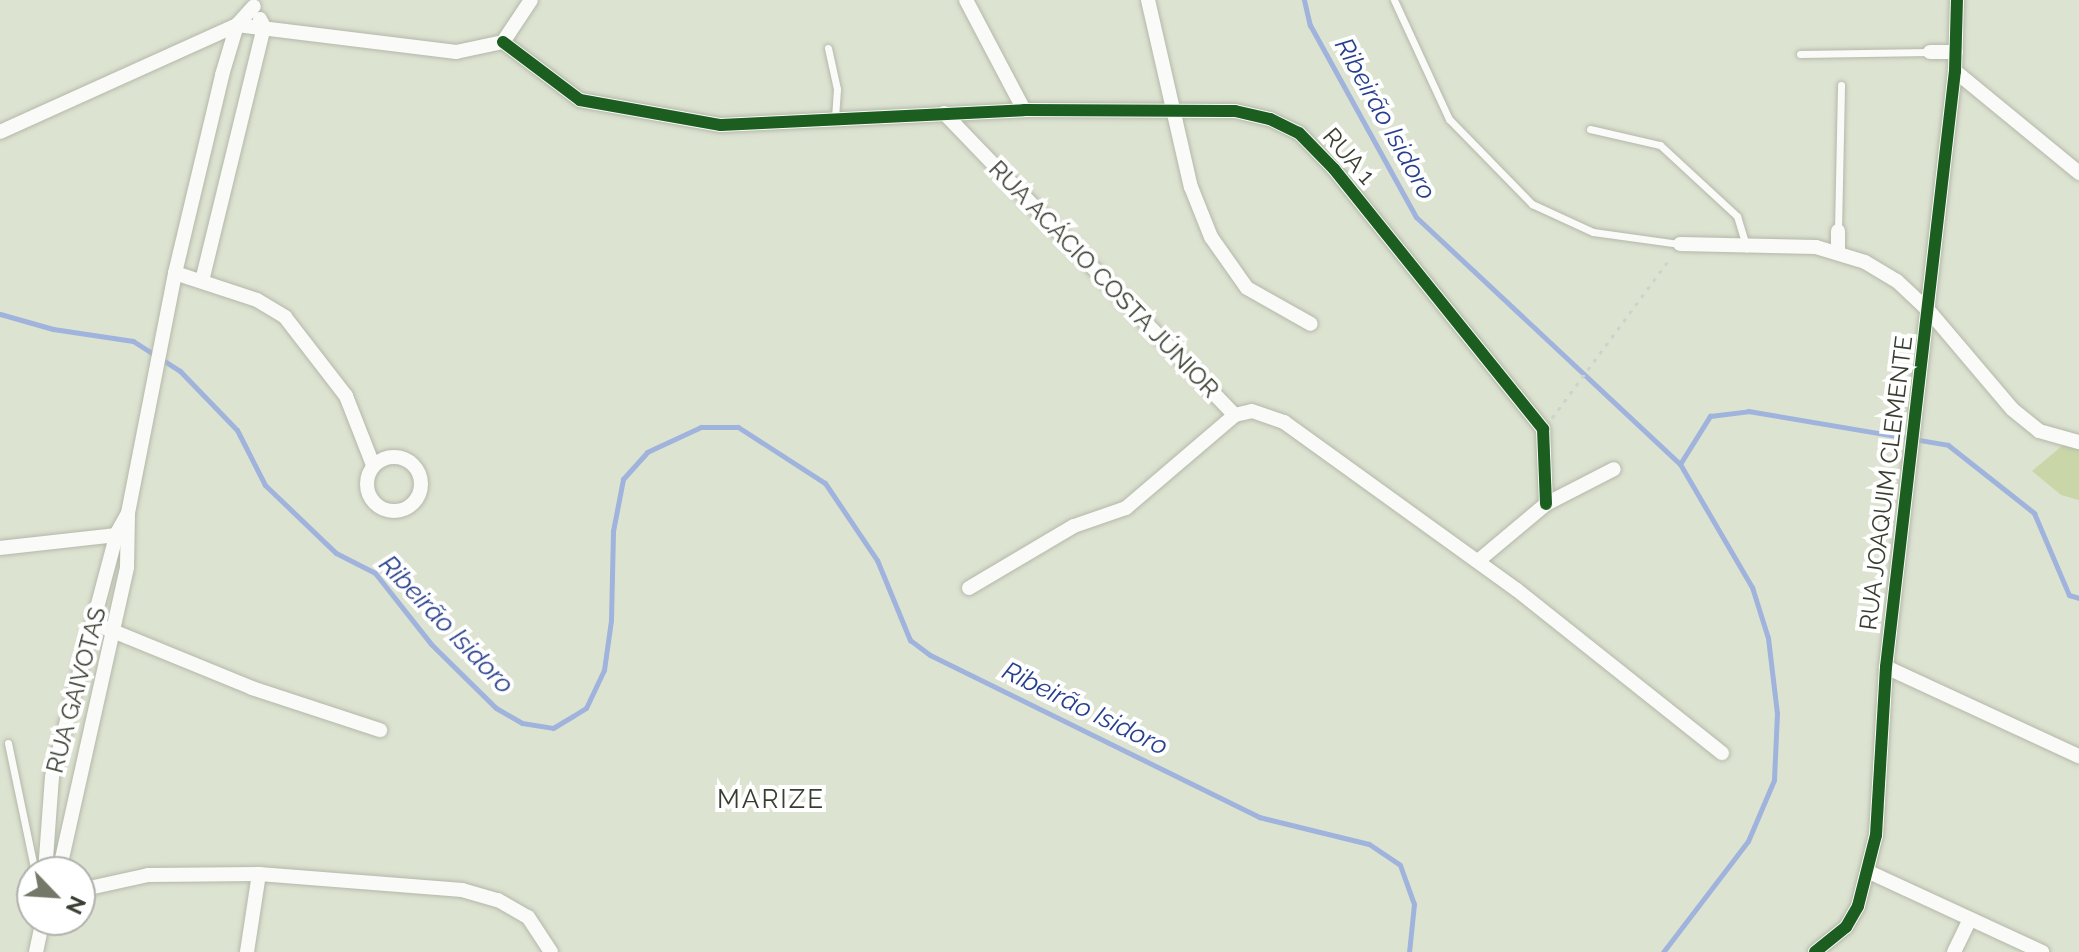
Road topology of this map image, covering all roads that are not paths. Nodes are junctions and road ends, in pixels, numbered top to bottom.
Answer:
1 (531, 0) edge
2 (966, 0) edge
3 (1148, 0) edge
4 (1394, 0) edge
5 (1957, 0) edge
6 (254, 3) edge
7 (237, 25) junction
8 (264, 27) junction
9 (503, 42) junction
10 (828, 48) dead end
11 (1930, 52) joint
12 (1956, 52) junction
13 (1800, 54) dead end
14 (1955, 71) junction
15 (1841, 85) dead end
16 (1024, 110) junction
17 (1173, 110) junction
18 (944, 113) junction
19 (835, 119) junction
20 (1590, 129) dead end
21 (0, 132) edge
22 (2079, 173) edge
23 (1838, 231) joint
24 (1680, 244) joint
25 (1747, 248) junction
26 (1838, 251) junction
27 (175, 273) junction
28 (202, 281) junction
29 (1929, 311) junction
30 (1311, 324) dead end
31 (1235, 415) junction
32 (2079, 442) edge
33 (373, 465) dead end
34 (1614, 469) dead end
35 (1546, 504) junction
36 (123, 534) junction
37 (0, 548) edge
38 (1478, 561) junction
39 (969, 588) dead end
40 (93, 623) junction
41 (114, 633) junction
42 (1886, 667) junction
43 (380, 730) dead end
44 (8, 743) dead end
45 (1722, 753) dead end
46 (2079, 756) edge
47 (32, 856) edge
48 (46, 856) edge
49 (63, 856) edge
50 (1869, 872) junction
51 (259, 874) junction
52 (96, 886) edge
53 (1969, 921) junction
54 (549, 946) edge
55 (247, 952) edge
56 (1815, 952) edge
57 (1954, 952) edge
58 (2042, 952) edge

1 - 9 street
2 - 16 street
3 - 17 street
4 - 24 lane
5 - 12 street, RUA JOAQUIM CLEMENTE
6 - 7 street
6 - 8 street
7 - 8 street
7 - 21 street
7 - 27 street
8 - 9 street
8 - 28 street
9 - 19 street
10 - 19 lane
11 - 12 street
11 - 13 lane
12 - 14 street, RUA JOAQUIM CLEMENTE
14 - 22 street
14 - 29 street, RUA JOAQUIM CLEMENTE
15 - 23 lane
16 - 17 street, RUA 1
16 - 18 street, RUA 1
17 - 30 street
17 - 35 street, RUA 1
18 - 19 street
18 - 31 street, RUA ACÁCIO COSTA JÚNIOR
20 - 25 lane
23 - 26 street
24 - 25 street
25 - 26 street
26 - 29 street
27 - 28 street
27 - 36 street, RUA GAIVOTAS
28 - 33 street
29 - 32 street
29 - 42 street, RUA JOAQUIM CLEMENTE
31 - 38 street, RUA ACÁCIO COSTA JÚNIOR
31 - 39 street
34 - 35 street
35 - 38 street
36 - 37 street
36 - 40 street, RUA GAIVOTAS
36 - 41 street, RUA GAIVOTAS
38 - 45 street, RUA ACÁCIO COSTA JÚNIOR
40 - 41 street
40 - 48 street, RUA GAIVOTAS
41 - 43 street
41 - 49 street, RUA GAIVOTAS
42 - 46 street
42 - 50 street, RUA JOAQUIM CLEMENTE
44 - 47 lane
50 - 53 street
50 - 56 street, RUA JOAQUIM CLEMENTE
51 - 52 street
51 - 54 street
51 - 55 street
53 - 57 street
53 - 58 street

